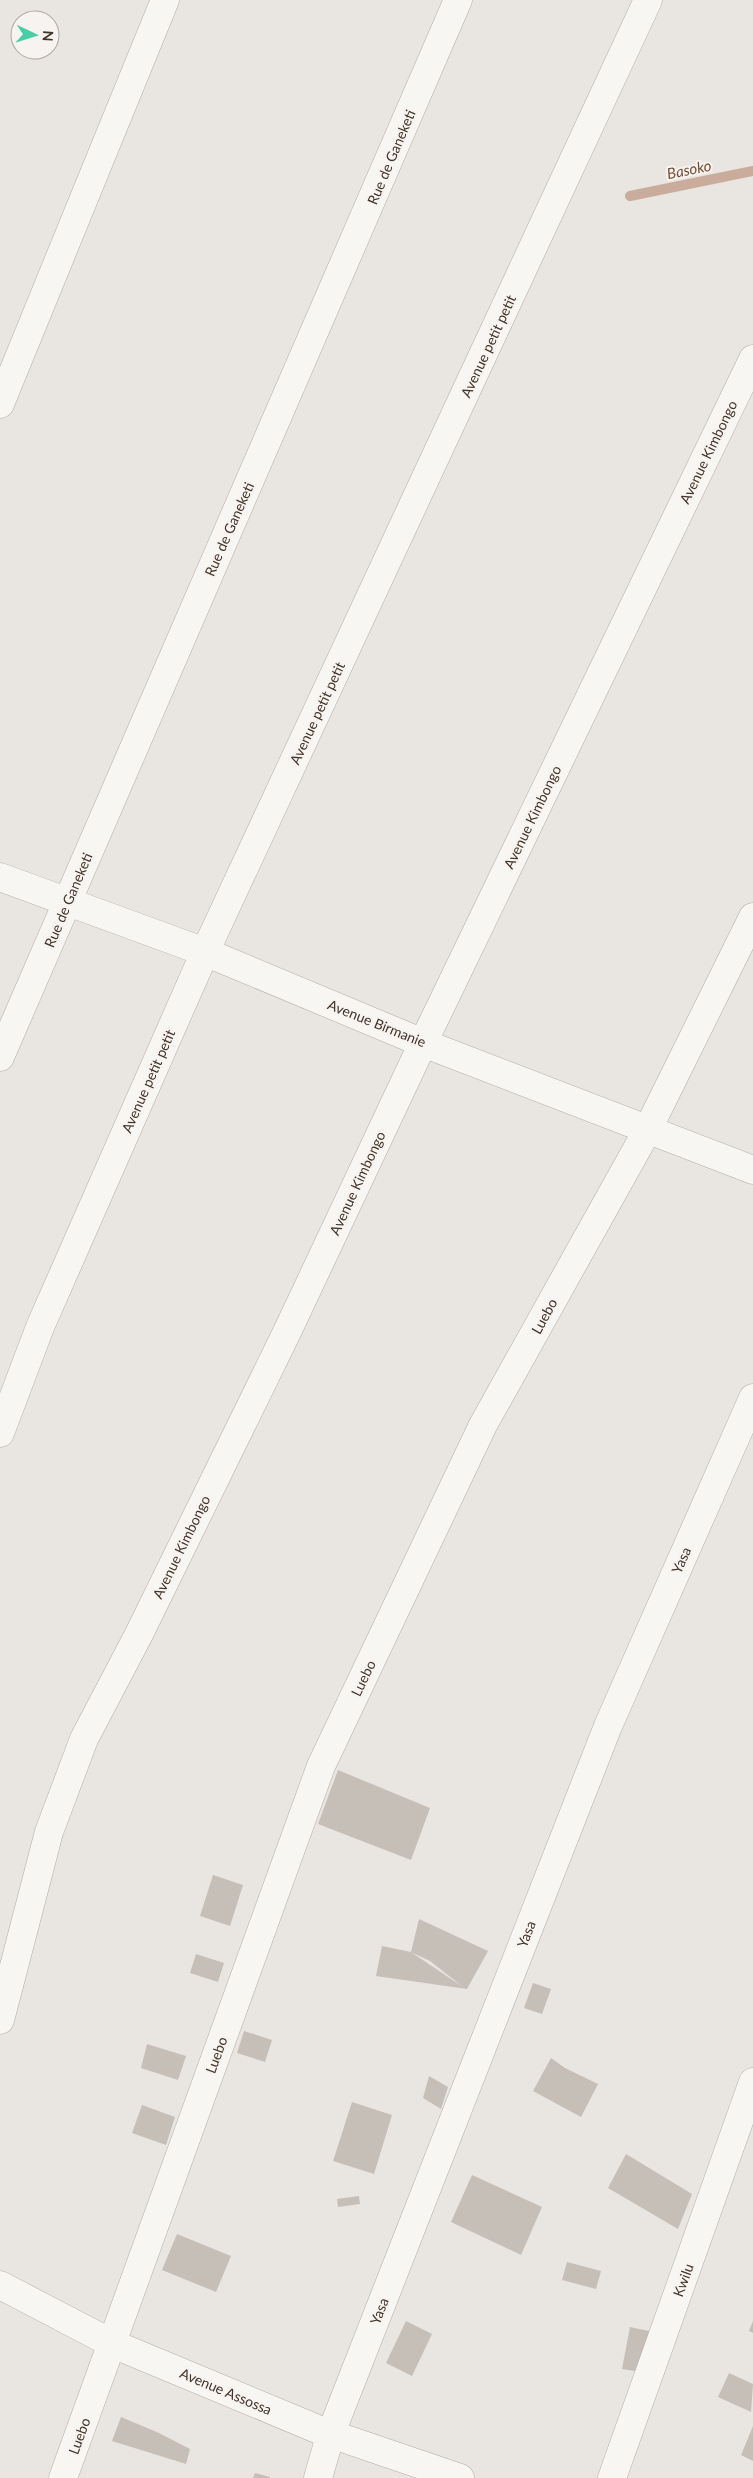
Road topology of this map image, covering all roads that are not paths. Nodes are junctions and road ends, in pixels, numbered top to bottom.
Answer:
1 (166, 0) edge
2 (458, 0) edge
3 (648, 0) edge
4 (753, 359) edge
5 (0, 404) edge
6 (0, 878) edge
7 (66, 902) junction
8 (753, 917) edge
9 (205, 952) junction
10 (423, 1043) junction
11 (0, 1057) edge
12 (648, 1131) junction
13 (753, 1170) edge
14 (753, 1398) edge
15 (0, 1433) edge
16 (0, 2020) edge
17 (753, 2082) edge
18 (0, 2285) edge
19 (113, 2344) junction
20 (331, 2433) junction
21 (63, 2478) edge
22 (318, 2478) edge
23 (460, 2478) edge
24 (612, 2478) edge

1 - 5 street
2 - 7 street, Rue de Ganeketi
3 - 9 street, Avenue petit petit
4 - 10 street, Avenue Kimbongo
6 - 7 street, Avenue Birmanie
7 - 9 street, Avenue Birmanie
7 - 11 street, Rue de Ganeketi
8 - 12 street, Luebo
9 - 10 street, Avenue Birmanie
9 - 15 street, Avenue petit petit
10 - 12 street, Avenue Birmanie
10 - 16 street, Avenue Kimbongo
12 - 13 street, Avenue Birmanie
12 - 19 street, Luebo
14 - 20 street, Yasa
17 - 24 street, Kwilu
18 - 19 street, Avenue Assossa
19 - 20 street, Avenue Assossa
19 - 21 street, Luebo
20 - 22 street, Yasa
20 - 23 street, Avenue Assossa

